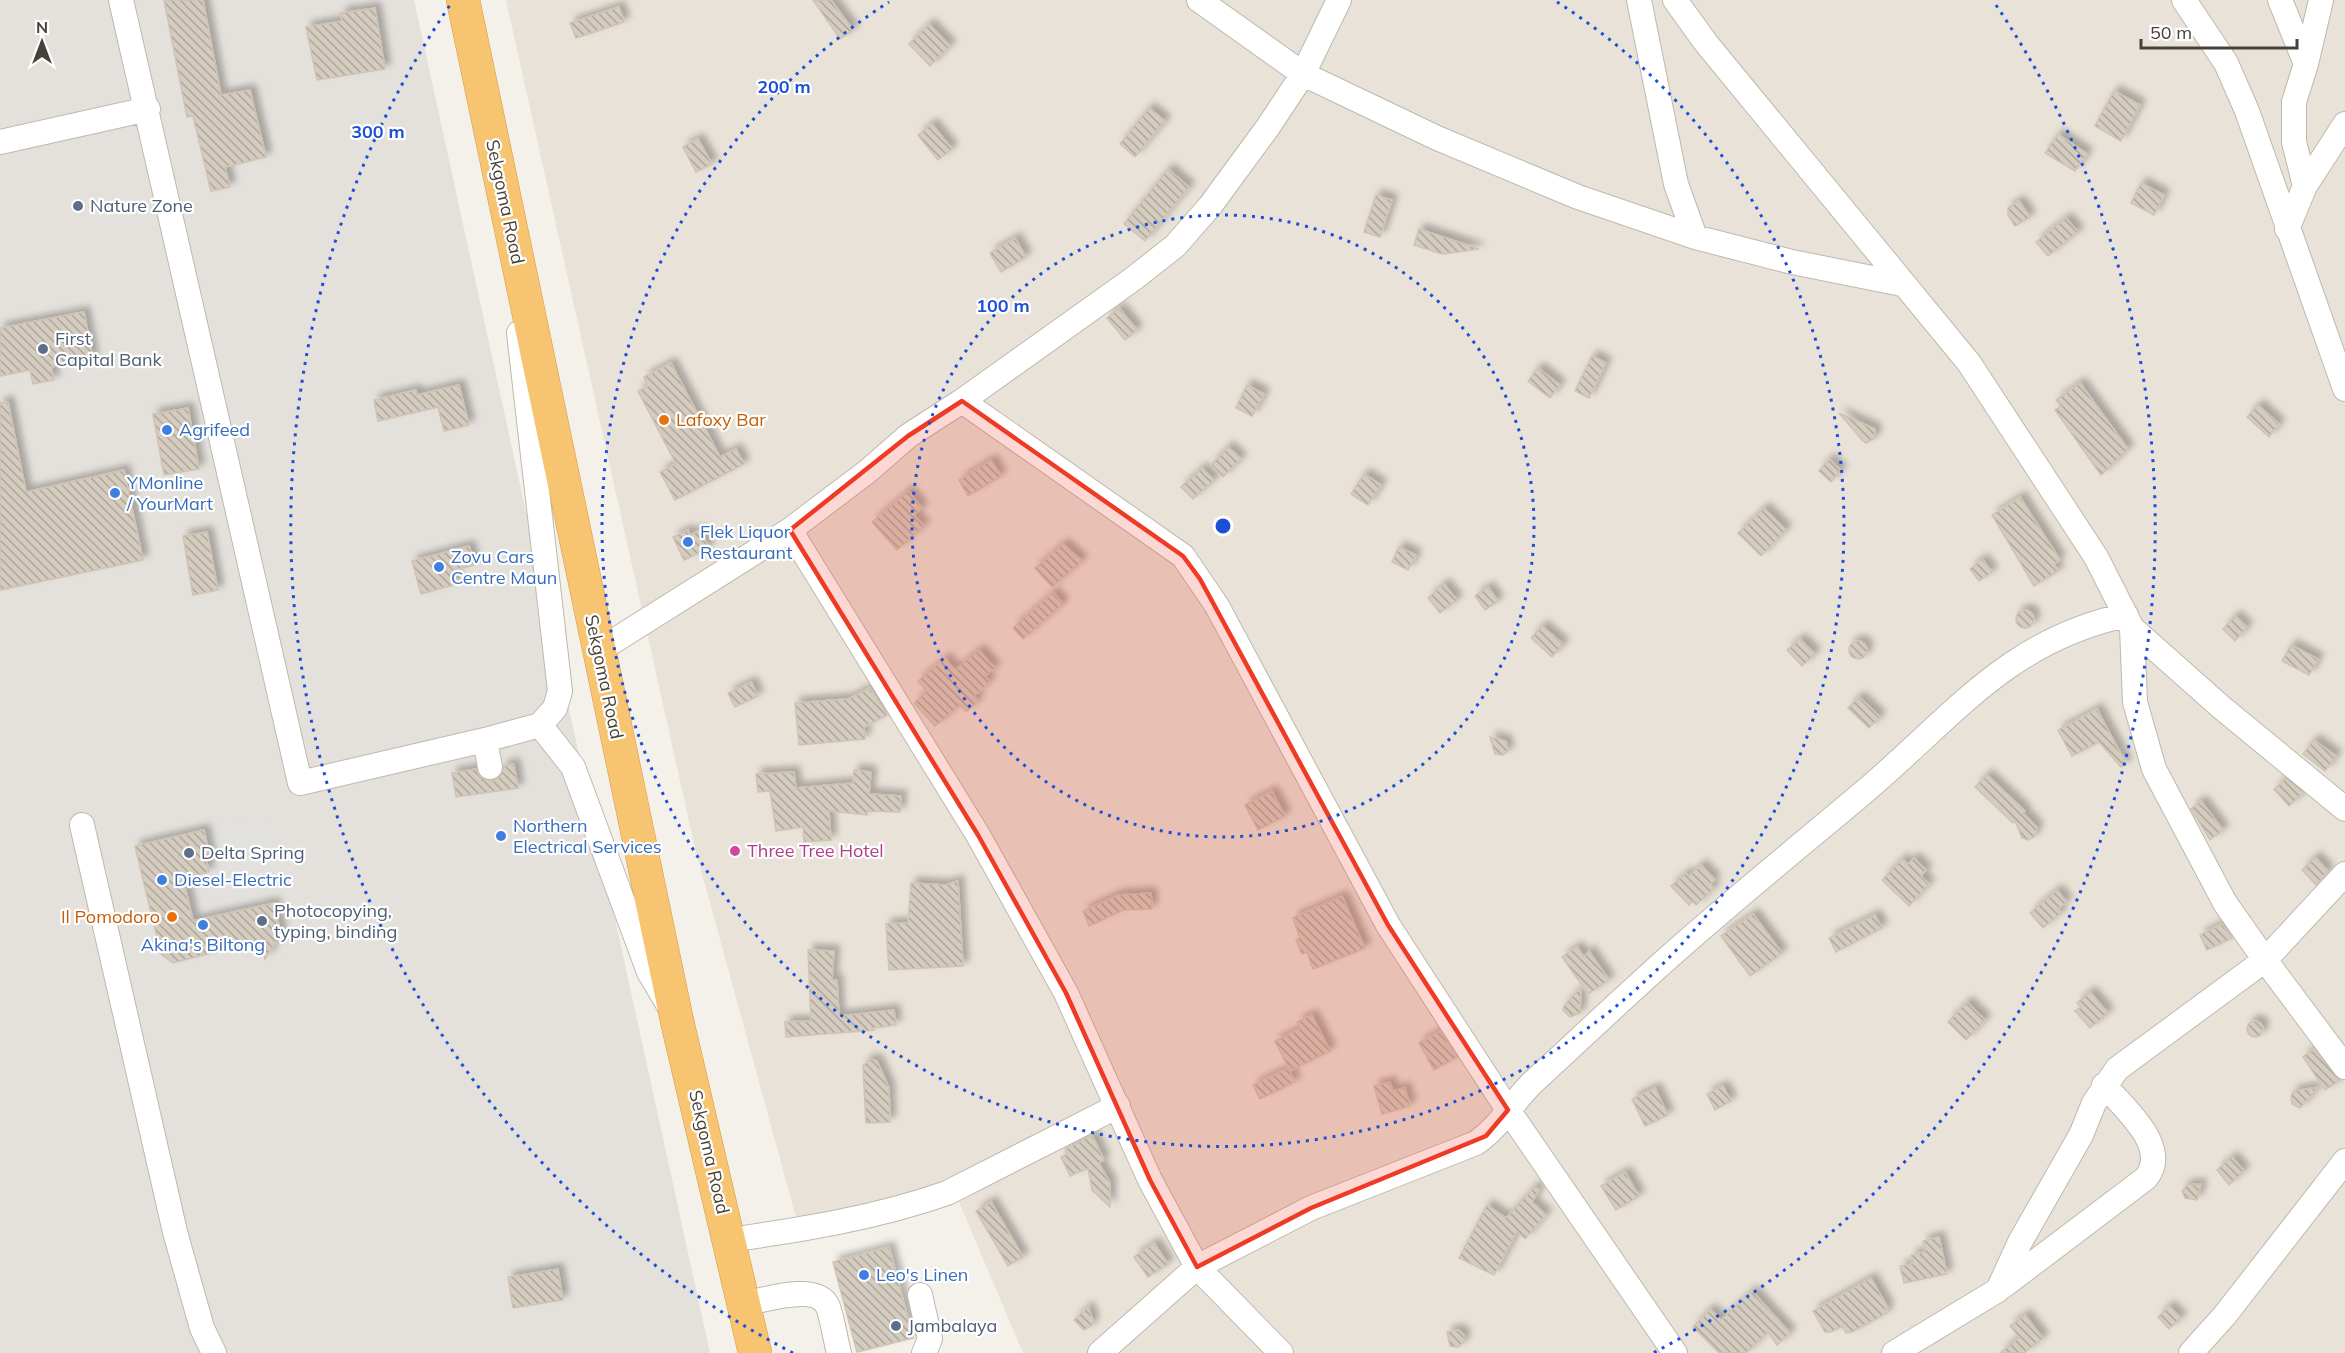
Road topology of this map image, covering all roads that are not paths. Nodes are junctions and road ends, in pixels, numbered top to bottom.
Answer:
1 (121, 0) edge
2 (463, 0) edge
3 (1199, 0) edge
4 (1339, 0) edge
5 (1639, 0) edge
6 (1675, 0) edge
7 (2184, 0) edge
8 (2280, 0) edge
9 (2321, 0) edge
10 (2306, 64) junction
11 (1304, 74) junction
12 (148, 109) junction
13 (2345, 124) edge
14 (0, 142) edge
15 (502, 185) junction
16 (2304, 186) junction
17 (2287, 229) junction
18 (1695, 237) junction
19 (1902, 284) junction
20 (2345, 389) edge
21 (963, 401) junction
22 (790, 530) junction
23 (2129, 621) junction
24 (598, 651) junction
25 (540, 725) junction
26 (485, 740) junction
27 (490, 767) dead end
28 (2345, 809) edge
29 (82, 825) dead end
30 (2345, 874) edge
31 (2265, 960) junction
32 (677, 1020) junction
33 (2345, 1067) edge
34 (2104, 1085) junction
35 (1118, 1106) junction
36 (1508, 1110) junction
37 (2345, 1161) edge
38 (730, 1240) junction
39 (1197, 1267) junction
40 (1998, 1290) junction
41 (920, 1295) dead end
42 (744, 1304) junction
43 (214, 1353) edge
44 (755, 1353) edge
45 (839, 1353) edge
46 (924, 1353) edge
47 (1100, 1353) edge
48 (1281, 1353) edge
49 (1675, 1353) edge
50 (1894, 1353) edge
51 (2191, 1353) edge

1 - 12 street
2 - 15 highway, Sekgoma Road
3 - 11 street
4 - 11 street
5 - 18 street
6 - 19 street
7 - 17 street
8 - 10 street
9 - 10 street
10 - 16 street
11 - 18 street
11 - 21 street
12 - 14 street
12 - 26 street
13 - 16 street
15 - 24 highway, Sekgoma Road
15 - 25 street
16 - 17 street
17 - 20 street
18 - 19 street
19 - 23 street
21 - 22 street
21 - 36 street
22 - 24 street
22 - 35 street
23 - 28 street
23 - 31 street
23 - 36 street
24 - 32 highway, Sekgoma Road
25 - 26 street
25 - 32 street
26 - 27 street
29 - 43 street
30 - 31 street
31 - 33 street
31 - 34 street
32 - 38 highway, Sekgoma Road
34 - 40 street
34 - 40 street
35 - 38 street
35 - 39 street
36 - 39 street
36 - 49 street
37 - 51 street
38 - 42 highway, Sekgoma Road
39 - 47 street
39 - 48 street
40 - 50 street
41 - 46 street
42 - 44 highway, Sekgoma Road
42 - 45 street

